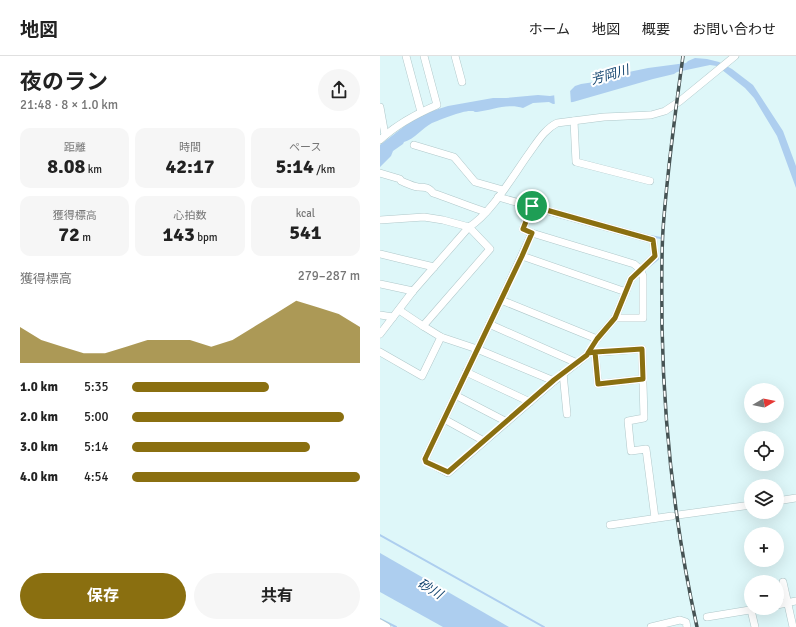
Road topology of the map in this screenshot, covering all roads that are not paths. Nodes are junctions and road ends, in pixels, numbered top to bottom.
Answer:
1 (406, 56) edge
2 (424, 56) edge
3 (455, 56) edge
4 (735, 56) edge
5 (462, 82) dead end
6 (380, 107) edge
7 (421, 112) junction
8 (574, 121) junction
9 (382, 138) edge
10 (414, 145) dead end
11 (380, 173) edge
12 (650, 181) dead end
13 (503, 190) junction
14 (498, 197) junction
15 (532, 206) junction
16 (486, 212) junction
17 (380, 220) edge
18 (469, 227) junction
19 (532, 233) junction
20 (380, 254) edge
21 (522, 256) junction
22 (434, 267) junction
23 (640, 269) junction
24 (380, 284) edge
25 (413, 291) junction
26 (626, 292) junction
27 (501, 300) junction
28 (399, 310) junction
29 (380, 314) edge
30 (393, 317) junction
31 (615, 318) junction
32 (489, 324) junction
33 (423, 326) junction
34 (380, 334) edge
35 (442, 337) junction
36 (597, 339) junction
37 (477, 349) junction
38 (380, 352) edge
39 (592, 353) junction
40 (577, 363) junction
41 (466, 372) junction
42 (563, 373) junction
43 (643, 379) junction
44 (554, 380) junction
45 (455, 395) junction
46 (530, 402) junction
47 (568, 414) dead end
48 (444, 420) junction
49 (507, 422) junction
50 (484, 441) junction
51 (796, 498) edge
52 (784, 500) edge
53 (744, 506) edge
54 (655, 518) junction
55 (610, 525) dead end
56 (784, 586) edge
57 (796, 601) edge
58 (788, 603) junction
59 (784, 604) edge
60 (744, 611) edge
61 (753, 615) edge
62 (707, 617) dead end
63 (380, 623) edge
64 (650, 626) edge
65 (387, 627) edge
66 (687, 627) edge
67 (755, 627) edge
68 (793, 627) edge

1 - 7 street
2 - 7 street
3 - 5 street
4 - 8 street
6 - 9 street
7 - 9 street
8 - 12 street
8 - 13 street
10 - 13 street
11 - 16 street
13 - 14 street
14 - 15 street
14 - 16 street
15 - 19 street
15 - 23 street
16 - 18 street
17 - 18 street
18 - 22 street
18 - 33 street
19 - 21 street
19 - 23 street
20 - 22 street
21 - 26 street
21 - 27 street
22 - 25 street
23 - 26 street
23 - 31 street
24 - 25 street
25 - 28 street
26 - 31 street
27 - 32 street
27 - 36 street
28 - 30 street
28 - 33 street
29 - 30 street
30 - 34 street
31 - 36 street
32 - 37 street
32 - 40 street
33 - 35 street
35 - 37 street
35 - 38 street
36 - 39 street
37 - 41 street
37 - 44 street
39 - 40 street
39 - 43 street
39 - 43 street
40 - 42 street
41 - 45 street
41 - 46 street
42 - 44 street
42 - 47 street
43 - 54 street
44 - 46 street
45 - 48 street
45 - 49 street
46 - 49 street
48 - 50 street
48 - 50 street
49 - 50 street
51 - 52 street
53 - 54 street
54 - 55 street
56 - 58 street
57 - 58 street
58 - 59 street
58 - 68 street
60 - 62 street
61 - 67 street
63 - 65 street
64 - 66 street

